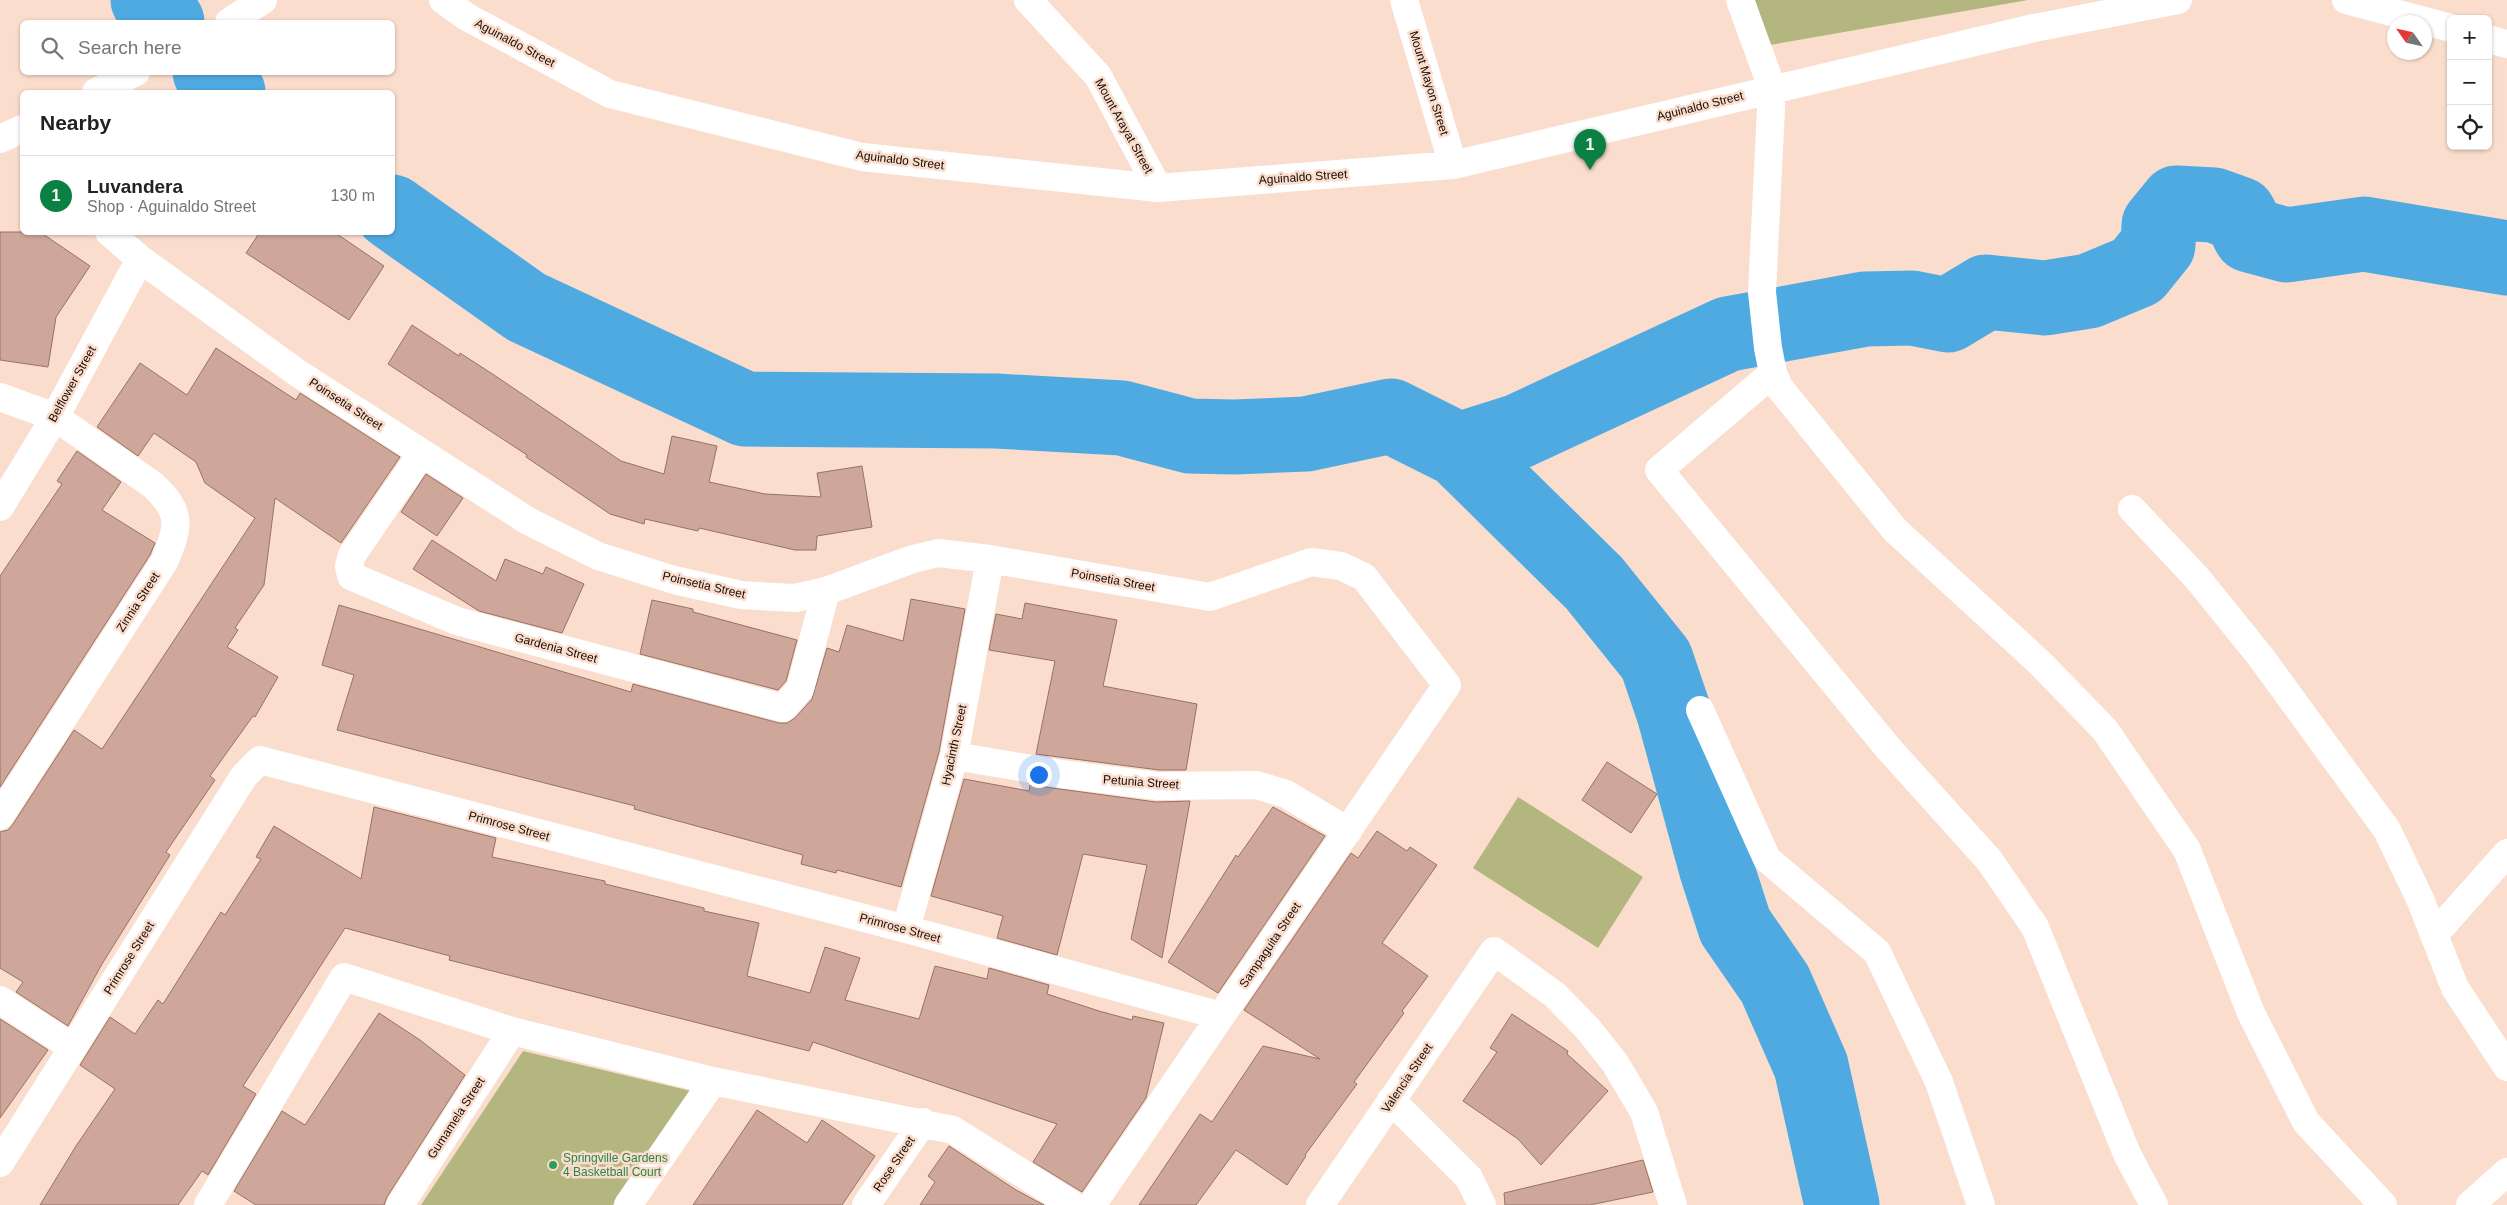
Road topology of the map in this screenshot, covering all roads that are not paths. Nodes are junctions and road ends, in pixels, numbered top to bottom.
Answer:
1 (263, 0) edge
2 (443, 0) edge
3 (1028, 0) edge
4 (1404, 0) edge
5 (1740, 0) edge
6 (2178, 0) edge
7 (2346, 0) edge
8 (232, 20) edge
9 (2447, 27) edge
10 (2492, 39) edge
11 (2507, 44) edge
12 (131, 75) edge
13 (1772, 88) junction
14 (100, 90) edge
15 (20, 130) edge
16 (0, 139) edge
17 (1454, 165) junction
18 (1158, 188) junction
19 (113, 235) edge
20 (140, 259) junction
21 (1771, 360) junction
22 (0, 397) edge
23 (55, 417) junction
24 (422, 453) junction
25 (0, 507) edge
26 (2132, 509) dead end
27 (990, 559) junction
28 (826, 591) junction
29 (1447, 685) joint
30 (1700, 710) dead end
31 (954, 756) junction
32 (0, 816) edge
33 (1348, 831) junction
34 (2507, 853) edge
35 (906, 929) junction
36 (2434, 935) junction
37 (0, 1000) edge
38 (1221, 1016) junction
39 (512, 1031) junction
40 (72, 1047) junction
41 (2503, 1051) edge
42 (713, 1081) junction
43 (1391, 1100) junction
44 (923, 1122) junction
45 (0, 1164) edge
46 (2507, 1172) edge
47 (208, 1205) edge
48 (400, 1205) edge
49 (628, 1205) edge
50 (866, 1205) edge
51 (1073, 1205) edge
52 (1092, 1205) edge
53 (1320, 1205) edge
54 (1482, 1205) edge
55 (1673, 1205) edge
56 (1981, 1205) edge
57 (2154, 1205) edge
58 (2383, 1205) edge
59 (2470, 1205) edge

1 - 8 street
2 - 18 street, Aguinaldo Street
3 - 18 street, Mount Arayat Street
4 - 17 street, Mount Mayon Street
5 - 13 street
6 - 13 street, Aguinaldo Street
7 - 9 street
10 - 11 street
12 - 14 street
13 - 17 street, Aguinaldo Street
13 - 21 street
15 - 16 street
17 - 18 street, Aguinaldo Street
19 - 20 street, Poinsetia Street
20 - 23 street, Belflower Street
20 - 24 street, Poinsetia Street
21 - 57 street
21 - 58 street
22 - 23 street, Zinnia Street
23 - 25 street, Belflower Street
23 - 32 street, Zinnia Street
24 - 28 street, Poinsetia Street
24 - 28 street, Gardenia Street
26 - 36 street
27 - 28 street, Poinsetia Street
27 - 29 street, Poinsetia Street
27 - 31 street, Hyacinth Street
29 - 33 street, Sampaguita Street
30 - 56 street
31 - 33 street, Petunia Street
31 - 35 street, Hyacinth Street
33 - 38 street, Sampaguita Street
34 - 36 street
35 - 38 street, Primrose Street
35 - 40 street, Primrose Street
36 - 41 street
37 - 40 street
38 - 52 street, Sampaguita Street
39 - 42 street
39 - 47 street
39 - 48 street, Gumamela Street
40 - 45 street, Primrose Street
42 - 44 street
42 - 49 street
43 - 53 street, Valencia Street
43 - 54 street
43 - 55 street, Valencia Street
44 - 50 street, Rose Street
44 - 51 street
46 - 59 street

